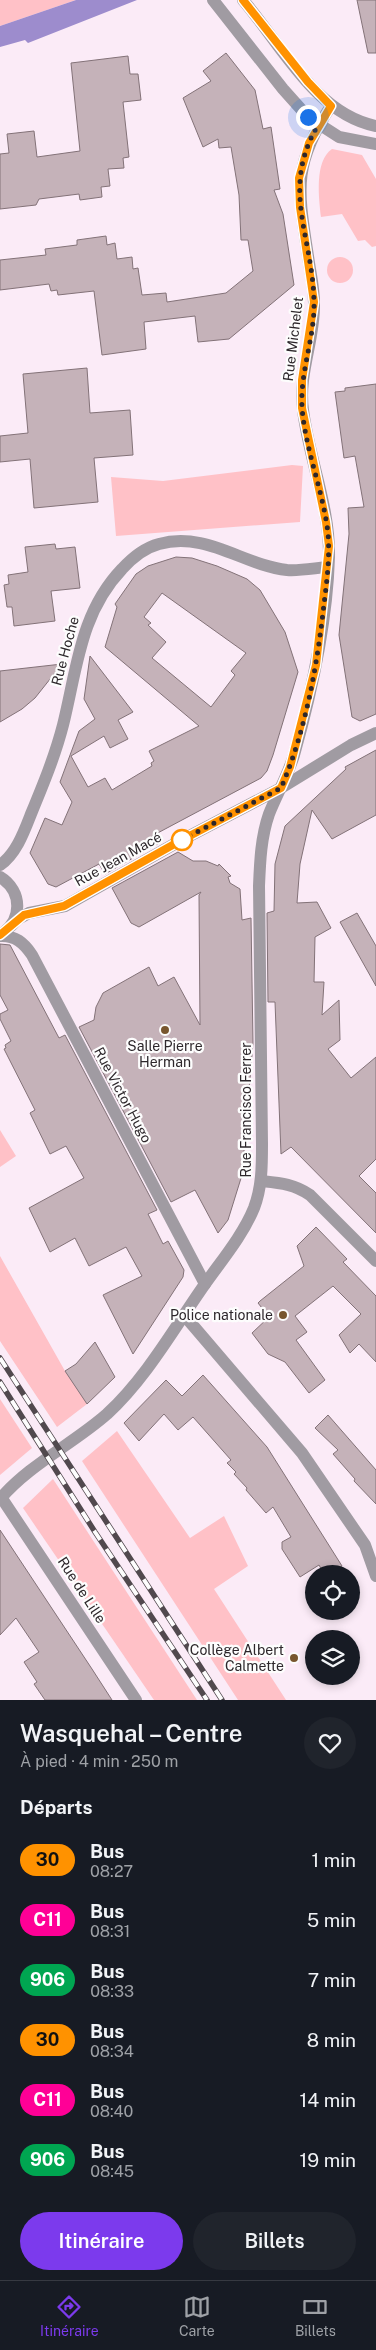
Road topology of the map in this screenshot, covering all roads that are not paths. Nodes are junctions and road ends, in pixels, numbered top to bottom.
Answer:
1 (213, 0) edge
2 (244, 0) edge
3 (331, 106) junction
4 (318, 125) junction
5 (376, 126) edge
6 (376, 144) edge
7 (328, 562) junction
8 (371, 735) edge
9 (281, 788) junction
10 (269, 800) junction
11 (0, 865) edge
12 (0, 877) edge
13 (11, 926) junction
14 (0, 936) edge
15 (261, 1181) junction
16 (376, 1261) edge
17 (205, 1284) junction
18 (184, 1315) junction
19 (1, 1498) edge
20 (365, 1545) junction
21 (376, 1554) edge
22 (376, 1576) edge
23 (136, 1700) edge

1 - 4 street
2 - 3 street
3 - 4 street, Rue Michelet
3 - 5 street
4 - 6 street
4 - 7 street, Rue Michelet
7 - 9 street, Rue Michelet
7 - 11 street, Rue Hoche
8 - 9 street
9 - 10 street, Rue Francisco Ferrer
10 - 13 street, Rue Jean Macé
10 - 15 street, Rue Francisco Ferrer
12 - 13 street
13 - 14 street, Rue Jean Macé
14 - 17 street, Rue Victor Hugo
15 - 16 street
15 - 17 street, Rue Francisco Ferrer
17 - 18 street, Rue Francisco Ferrer
18 - 19 street, Rue Francisco Ferrer
18 - 20 street
19 - 23 street, Rue de Lille
20 - 21 street
20 - 22 street

